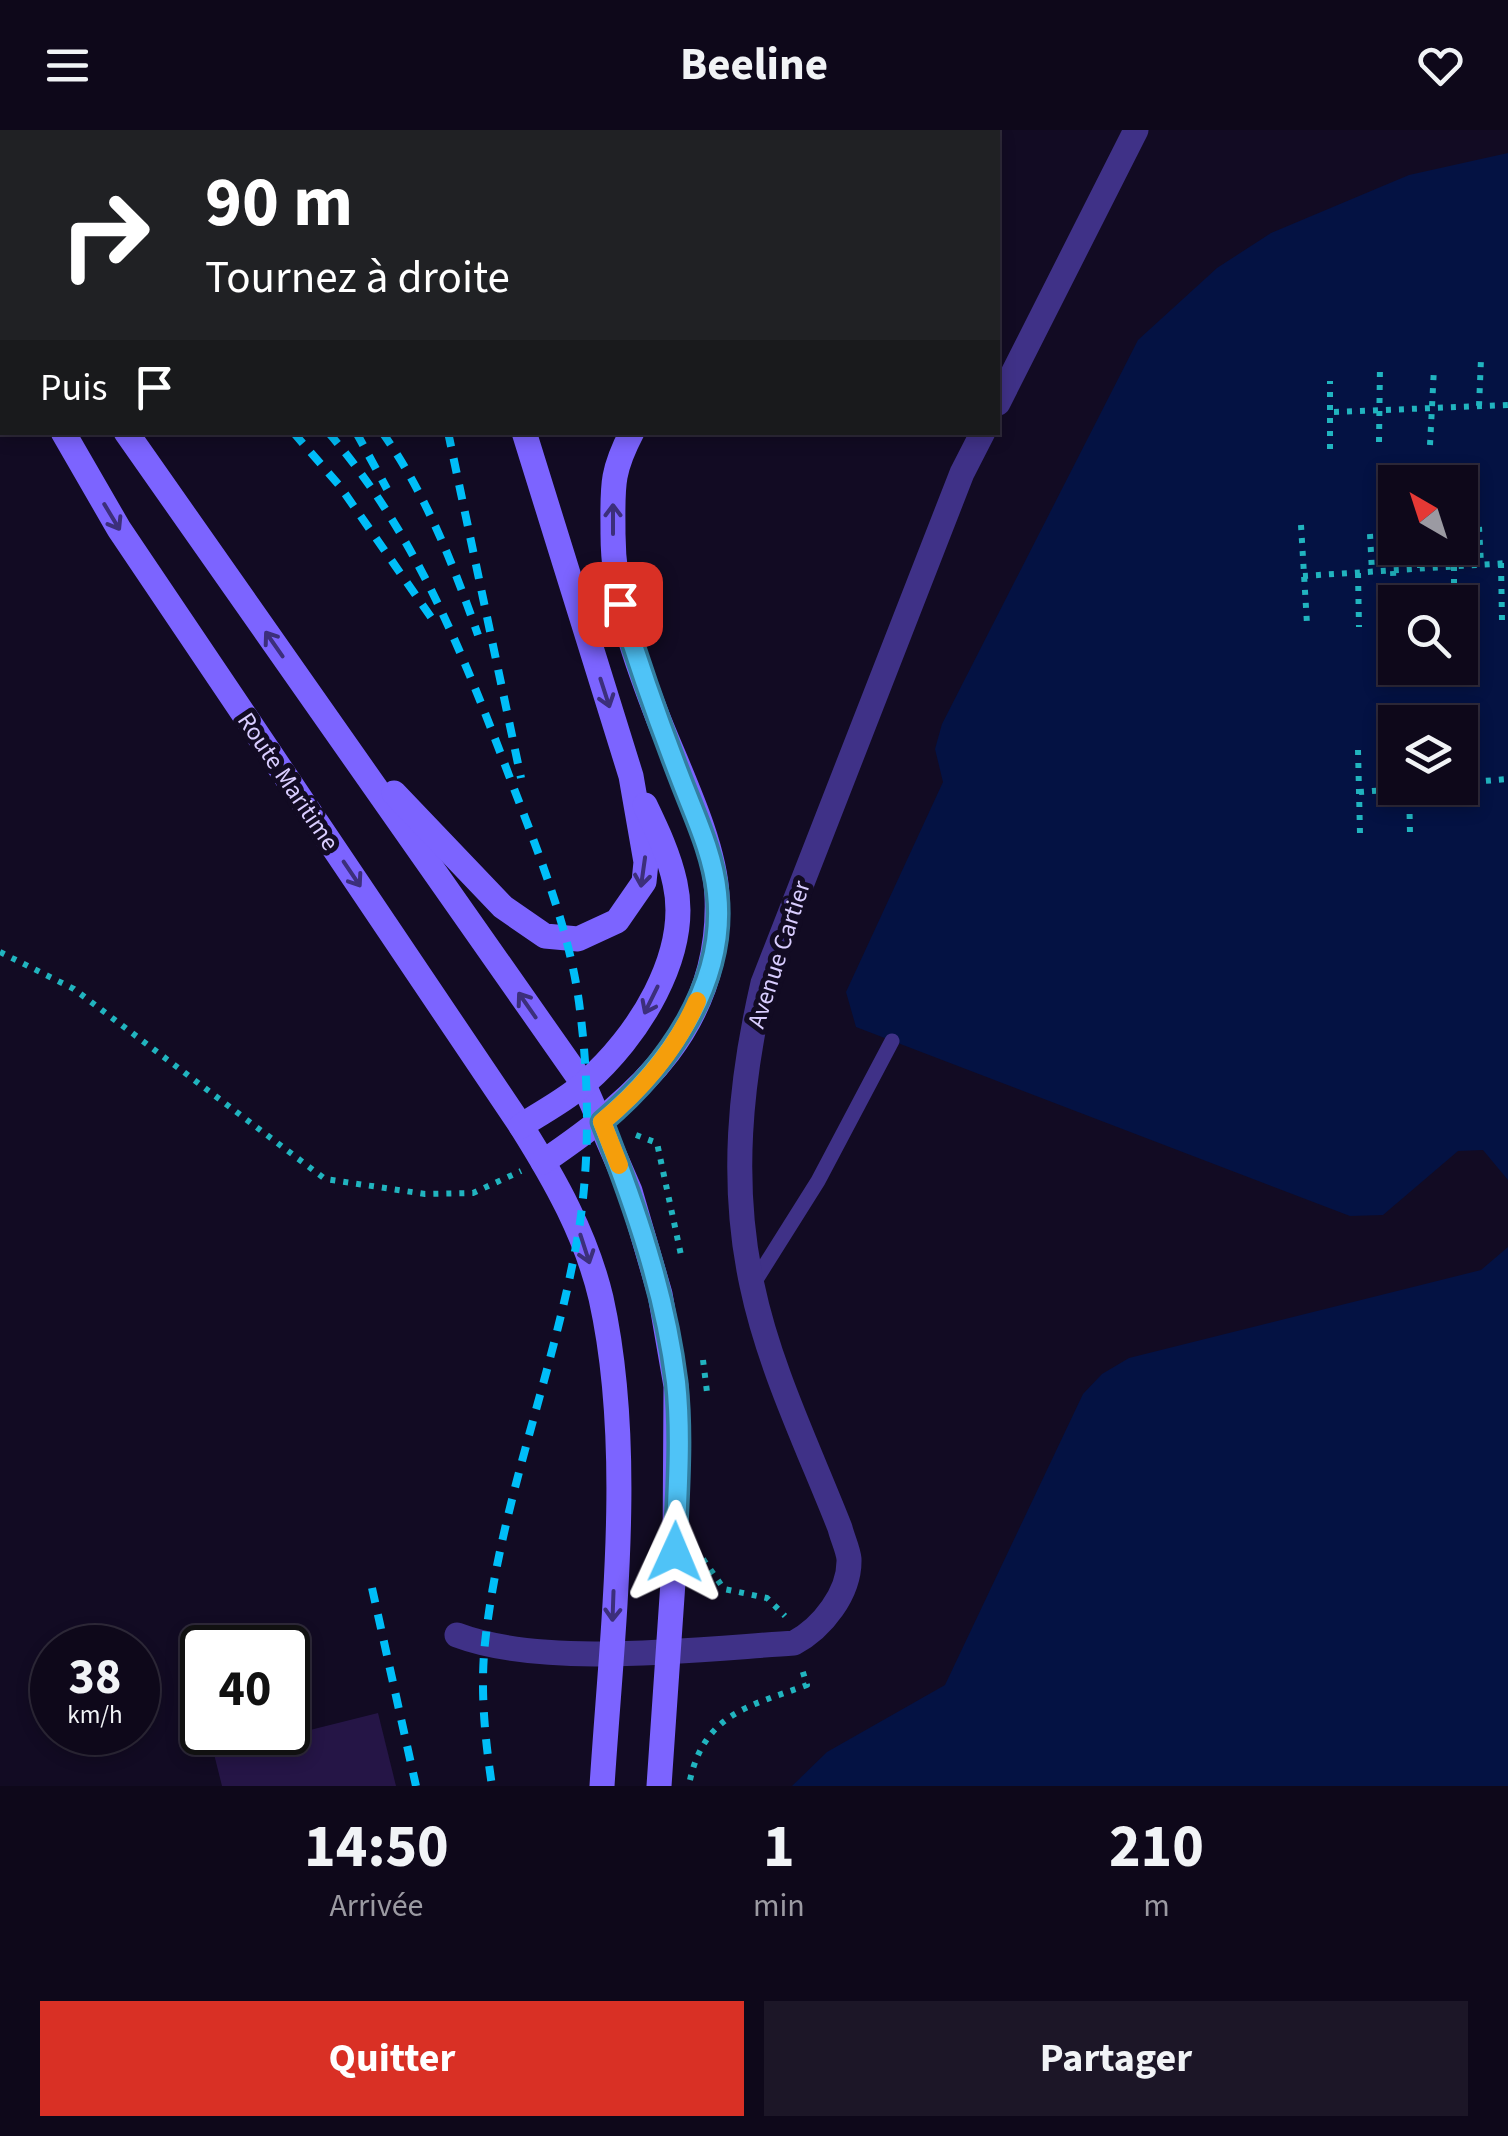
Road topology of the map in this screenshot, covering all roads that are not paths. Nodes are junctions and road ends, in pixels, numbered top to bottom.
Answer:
1 (1136, 130) edge
2 (1000, 399) edge
3 (65, 435) edge
4 (128, 435) edge
5 (525, 435) edge
6 (630, 435) edge
7 (982, 435) edge
8 (330, 724) junction
9 (631, 776) junction
10 (892, 1041) dead end
11 (584, 1084) junction
12 (602, 1122) junction
13 (521, 1126) junction
14 (543, 1162) junction
15 (752, 1286) junction
16 (456, 1636) dead end
17 (668, 1652) junction
18 (611, 1653) junction
19 (602, 1786) edge
20 (659, 1786) edge

1 - 2 street
3 -> 13 main road, Route Maritime
8 -> 4 main road
5 -> 9 main road
12 -> 6 main road
7 - 15 street, Avenue Cartier
9 -> 8 main road
11 -> 8 main road
9 -> 11 main road
10 - 15 lane
11 - 12 main road
11 - 13 main road
12 - 14 main road
12 - 17 main road
13 - 14 main road
14 -> 18 main road
15 - 17 street, Avenue Cartier
16 - 18 street
17 - 18 street
17 - 20 main road
18 - 19 main road

